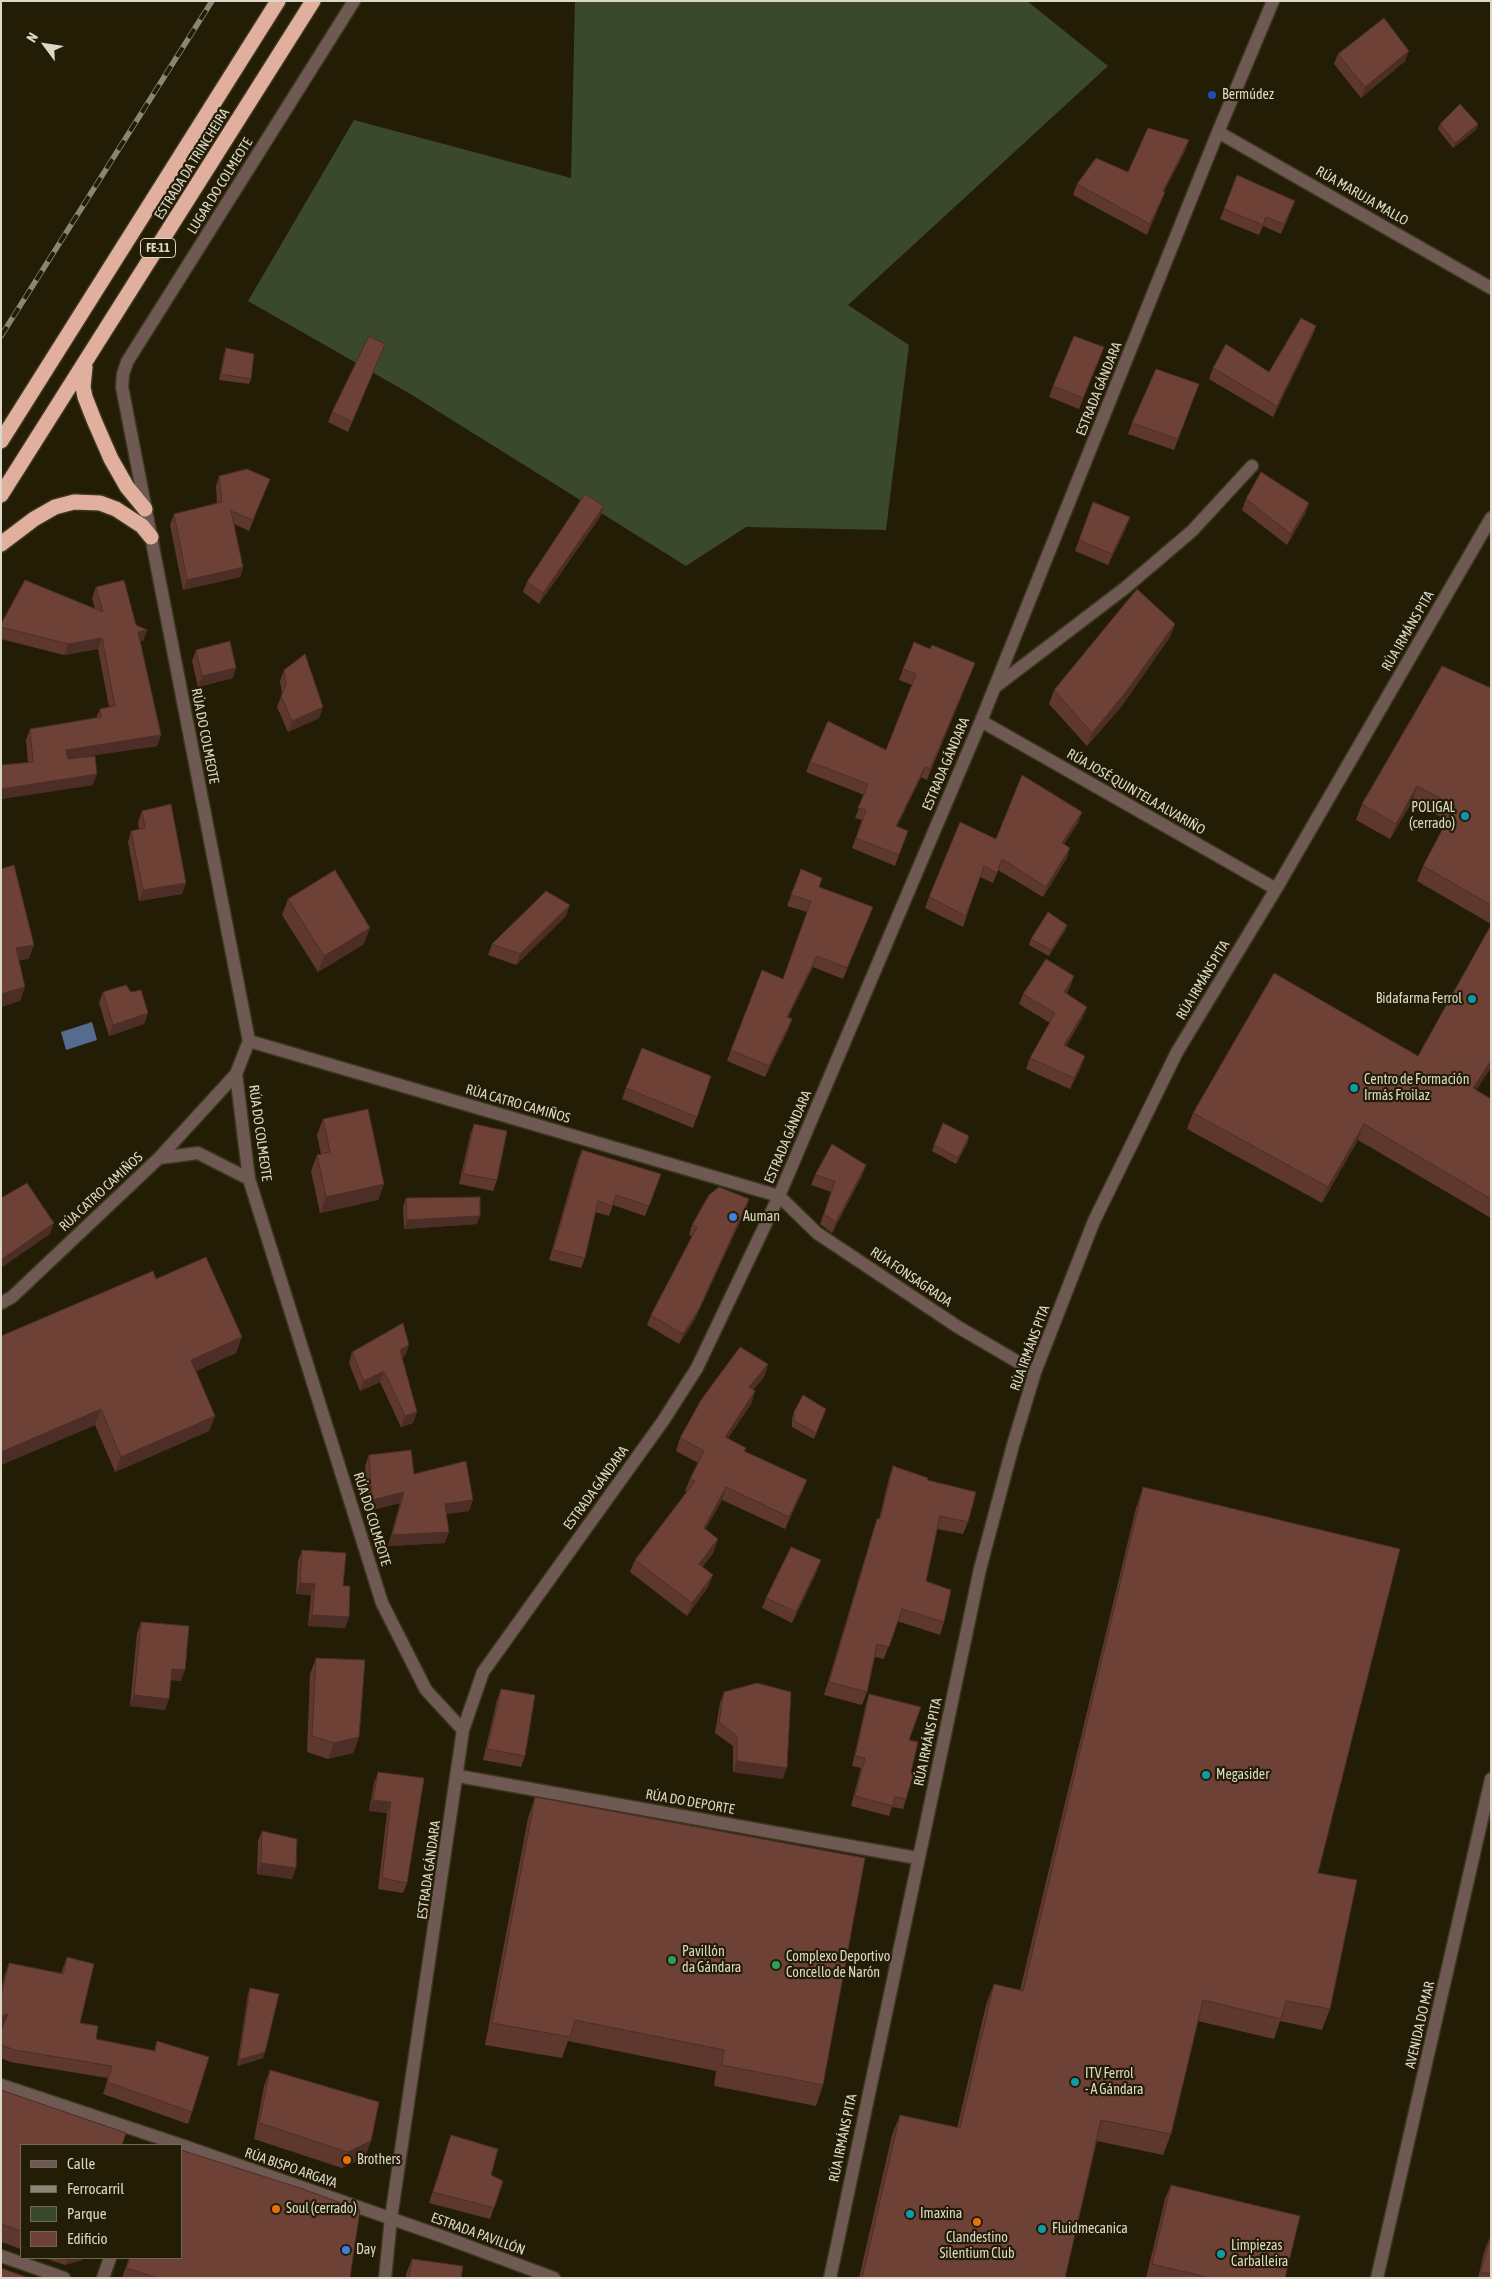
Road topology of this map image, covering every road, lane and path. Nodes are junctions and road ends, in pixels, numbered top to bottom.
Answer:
1 (278, 1) edge
2 (313, 1) edge
3 (354, 1) edge
4 (1273, 1) edge
5 (1218, 132) junction
6 (1491, 288) edge
7 (86, 362) junction
8 (1, 441) edge
9 (1252, 466) dead end
10 (1, 495) edge
11 (145, 509) junction
12 (1491, 518) edge
13 (151, 537) junction
14 (1, 544) edge
15 (995, 687) junction
16 (981, 721) junction
17 (1276, 889) junction
18 (249, 1041) junction
19 (236, 1074) junction
20 (159, 1158) junction
21 (249, 1179) junction
22 (779, 1196) junction
23 (1, 1303) edge
24 (1035, 1372) junction
25 (463, 1730) junction
26 (458, 1776) junction
27 (1491, 1779) edge
28 (917, 1858) junction
29 (1, 2085) edge
30 (152, 2140) edge
31 (175, 2144) edge
32 (182, 2145) edge
33 (391, 2218) junction
34 (1, 2256) edge
35 (110, 2259) edge
36 (64, 2278) edge
37 (102, 2278) edge
38 (385, 2278) edge
39 (554, 2278) edge
40 (830, 2278) edge
41 (1377, 2278) edge

1 - 8 highway, ESTRADA DA TRINCHEIRA / FE-11
2 - 7 highway, ESTRADA DA TRINCHEIRA / FE-11
3 - 11 street, LUGAR DO COLMEOTE
4 - 5 street, ESTRADA GÁNDARA
5 - 6 street, RÚA MARUJA MALLO
5 - 15 street, ESTRADA GÁNDARA
7 - 10 highway, ESTRADA DA TRINCHEIRA / FE-11
7 - 11 highway
9 - 15 street
11 - 13 street, RÚA DO COLMEOTE
12 - 17 street, RÚA IRMÁNS PITA
13 - 14 highway
13 - 18 street, RÚA DO COLMEOTE
15 - 16 street, ESTRADA GÁNDARA
16 - 17 street, RÚA JOSÉ QUINTELA ALVARIÑO
16 - 22 street, ESTRADA GÁNDARA
17 - 24 street, RÚA IRMÁNS PITA
18 - 19 street, RÚA DO COLMEOTE
18 - 22 street, RÚA CATRO CAMIÑOS
19 - 20 street, RÚA CATRO CAMIÑOS
19 - 21 street, RÚA DO COLMEOTE
20 - 21 street
20 - 23 street, RÚA CATRO CAMIÑOS
21 - 25 street, RÚA DO COLMEOTE
22 - 24 street, RÚA FONSAGRADA
22 - 25 street, ESTRADA GÁNDARA
24 - 28 street, RÚA IRMÁNS PITA
25 - 26 street, ESTRADA GÁNDARA
26 - 28 street, RÚA DO DEPORTE
26 - 33 street, ESTRADA GÁNDARA
27 - 41 street, AVENIDA DO MAR
28 - 40 street, RÚA IRMÁNS PITA
29 - 30 street, RÚA BISPO ARGAYA
30 - 31 street, RÚA BISPO ARGAYA
32 - 33 street, RÚA BISPO ARGAYA
33 - 38 street, ESTRADA GÁNDARA
33 - 39 street, ESTRADA PAVILLÓN
34 - 36 street
35 - 37 street

